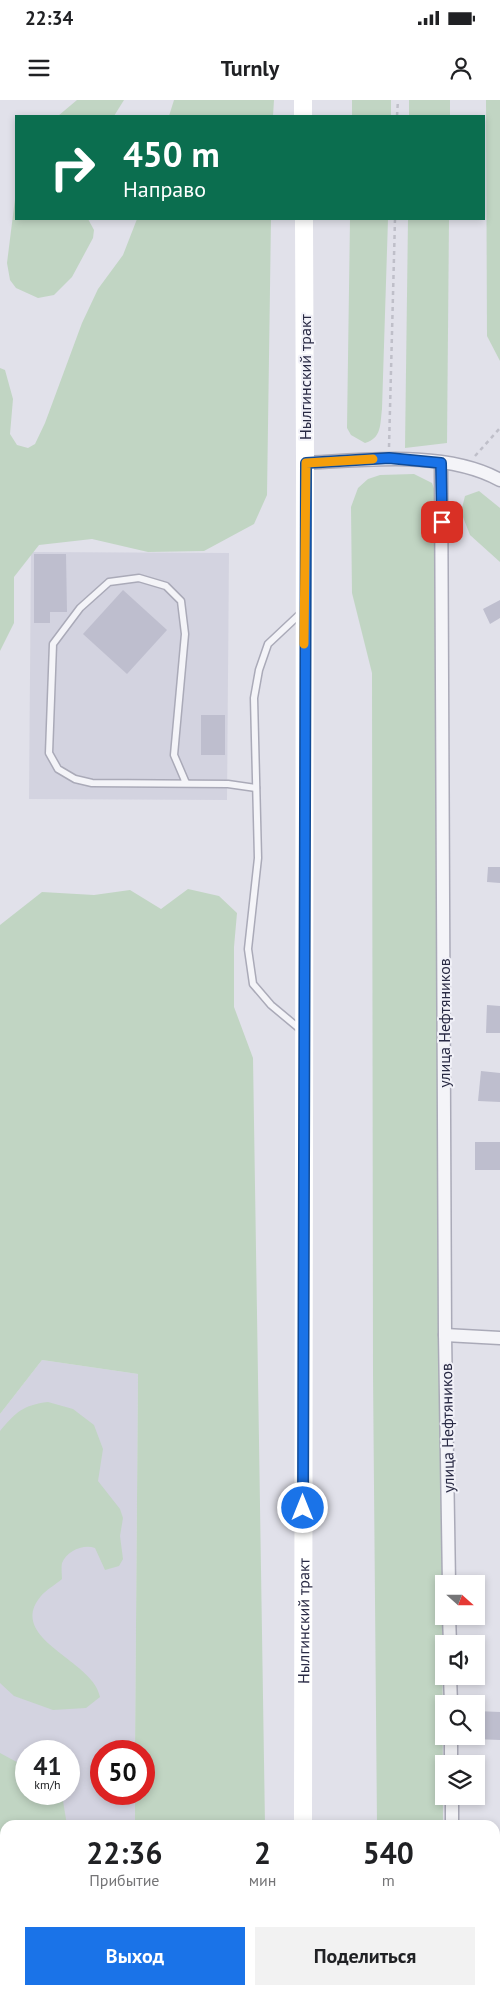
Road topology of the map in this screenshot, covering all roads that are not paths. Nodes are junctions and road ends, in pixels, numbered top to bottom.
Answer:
1 (303, 100) edge
2 (303, 115) edge
3 (304, 220) edge
4 (306, 463) junction
5 (441, 463) junction
6 (500, 480) edge
7 (304, 610) junction
8 (186, 784) junction
9 (256, 788) junction
10 (304, 1032) junction
11 (446, 1335) junction
12 (500, 1338) edge
13 (449, 1575) edge
14 (452, 1805) edge
15 (303, 1820) edge
16 (452, 1820) edge

1 - 2 main road
3 - 4 main road, Нылгинский тракт
4 - 5 street
4 - 7 main road, Нылгинский тракт
5 - 6 street
5 - 11 street, улица Нефтяников
7 - 9 lane
7 - 10 main road, Нылгинский тракт
8 - 8 lane
8 - 9 lane
9 - 10 lane
10 - 15 main road, Нылгинский тракт
11 - 12 street
11 - 13 street, улица Нефтяников
14 - 16 street

